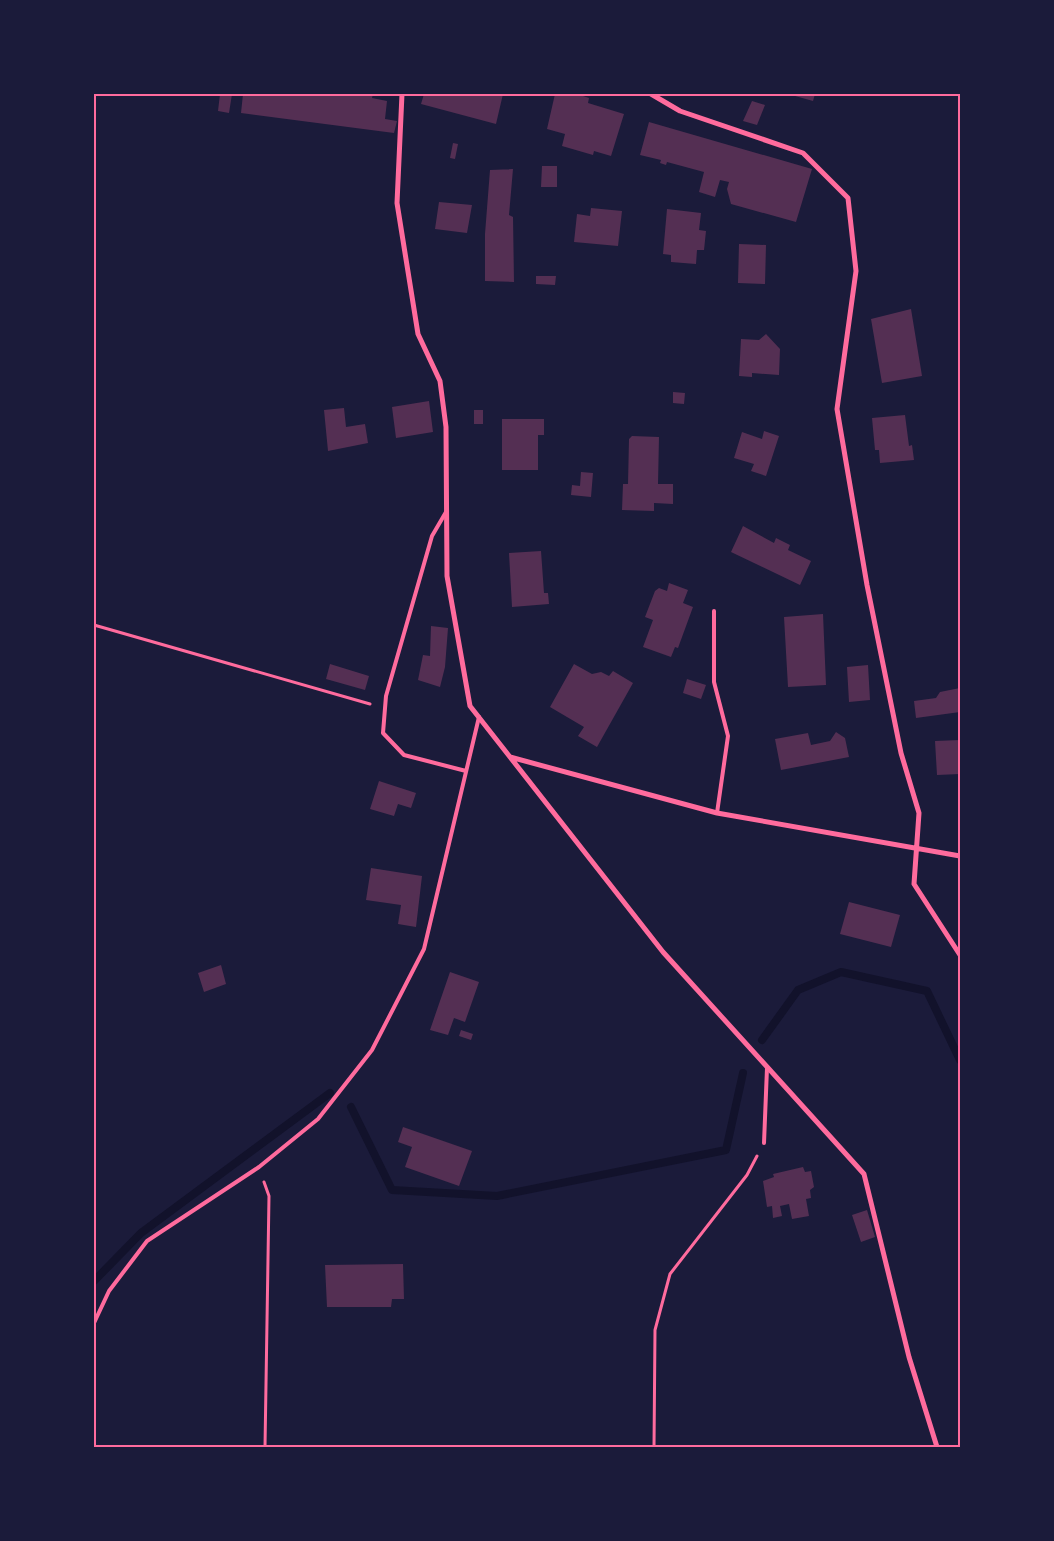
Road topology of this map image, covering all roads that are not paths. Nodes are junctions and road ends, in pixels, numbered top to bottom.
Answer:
1 (402, 94) edge
2 (651, 94) edge
3 (447, 510) junction
4 (714, 611) dead end
5 (479, 717) junction
6 (509, 757) junction
7 (466, 771) junction
8 (718, 813) junction
9 (960, 856) edge
10 (960, 955) edge
11 (767, 1066) junction
12 (764, 1143) road end
13 (94, 1323) edge
14 (936, 1447) edge

1 - 3 street
2 - 10 street
3 - 5 street
3 - 7 lane
4 - 8 lane
5 - 6 street
5 - 7 lane
6 - 8 street
6 - 11 street
7 - 13 lane
8 - 9 street
11 - 12 lane
11 - 14 street

